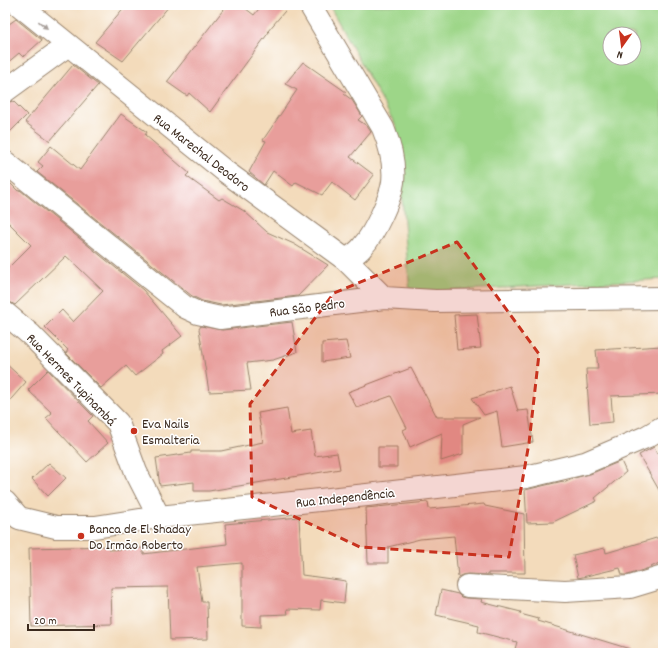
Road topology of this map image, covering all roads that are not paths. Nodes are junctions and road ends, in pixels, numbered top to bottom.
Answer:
1 (19, 5) edge
2 (310, 5) edge
3 (68, 44) junction
4 (5, 91) edge
5 (5, 162) edge
6 (346, 260) junction
7 (384, 298) junction
8 (663, 298) edge
9 (5, 314) edge
10 (663, 427) edge
11 (5, 502) edge
12 (159, 517) junction
13 (663, 577) edge
14 (467, 586) dead end

1 -> 3 street, Rua Marechal Deodoro
2 - 6 street
3 - 4 street
3 - 6 street, Rua Marechal Deodoro
5 - 7 street, Rua São Pedro
6 - 7 street, Rua Marechal Deodoro
7 - 8 street, Rua São Pedro
9 - 12 street, Rua Hermes Tupinambá
10 - 12 street, Rua Independência
11 - 12 street, Rua Independência
13 - 14 street

